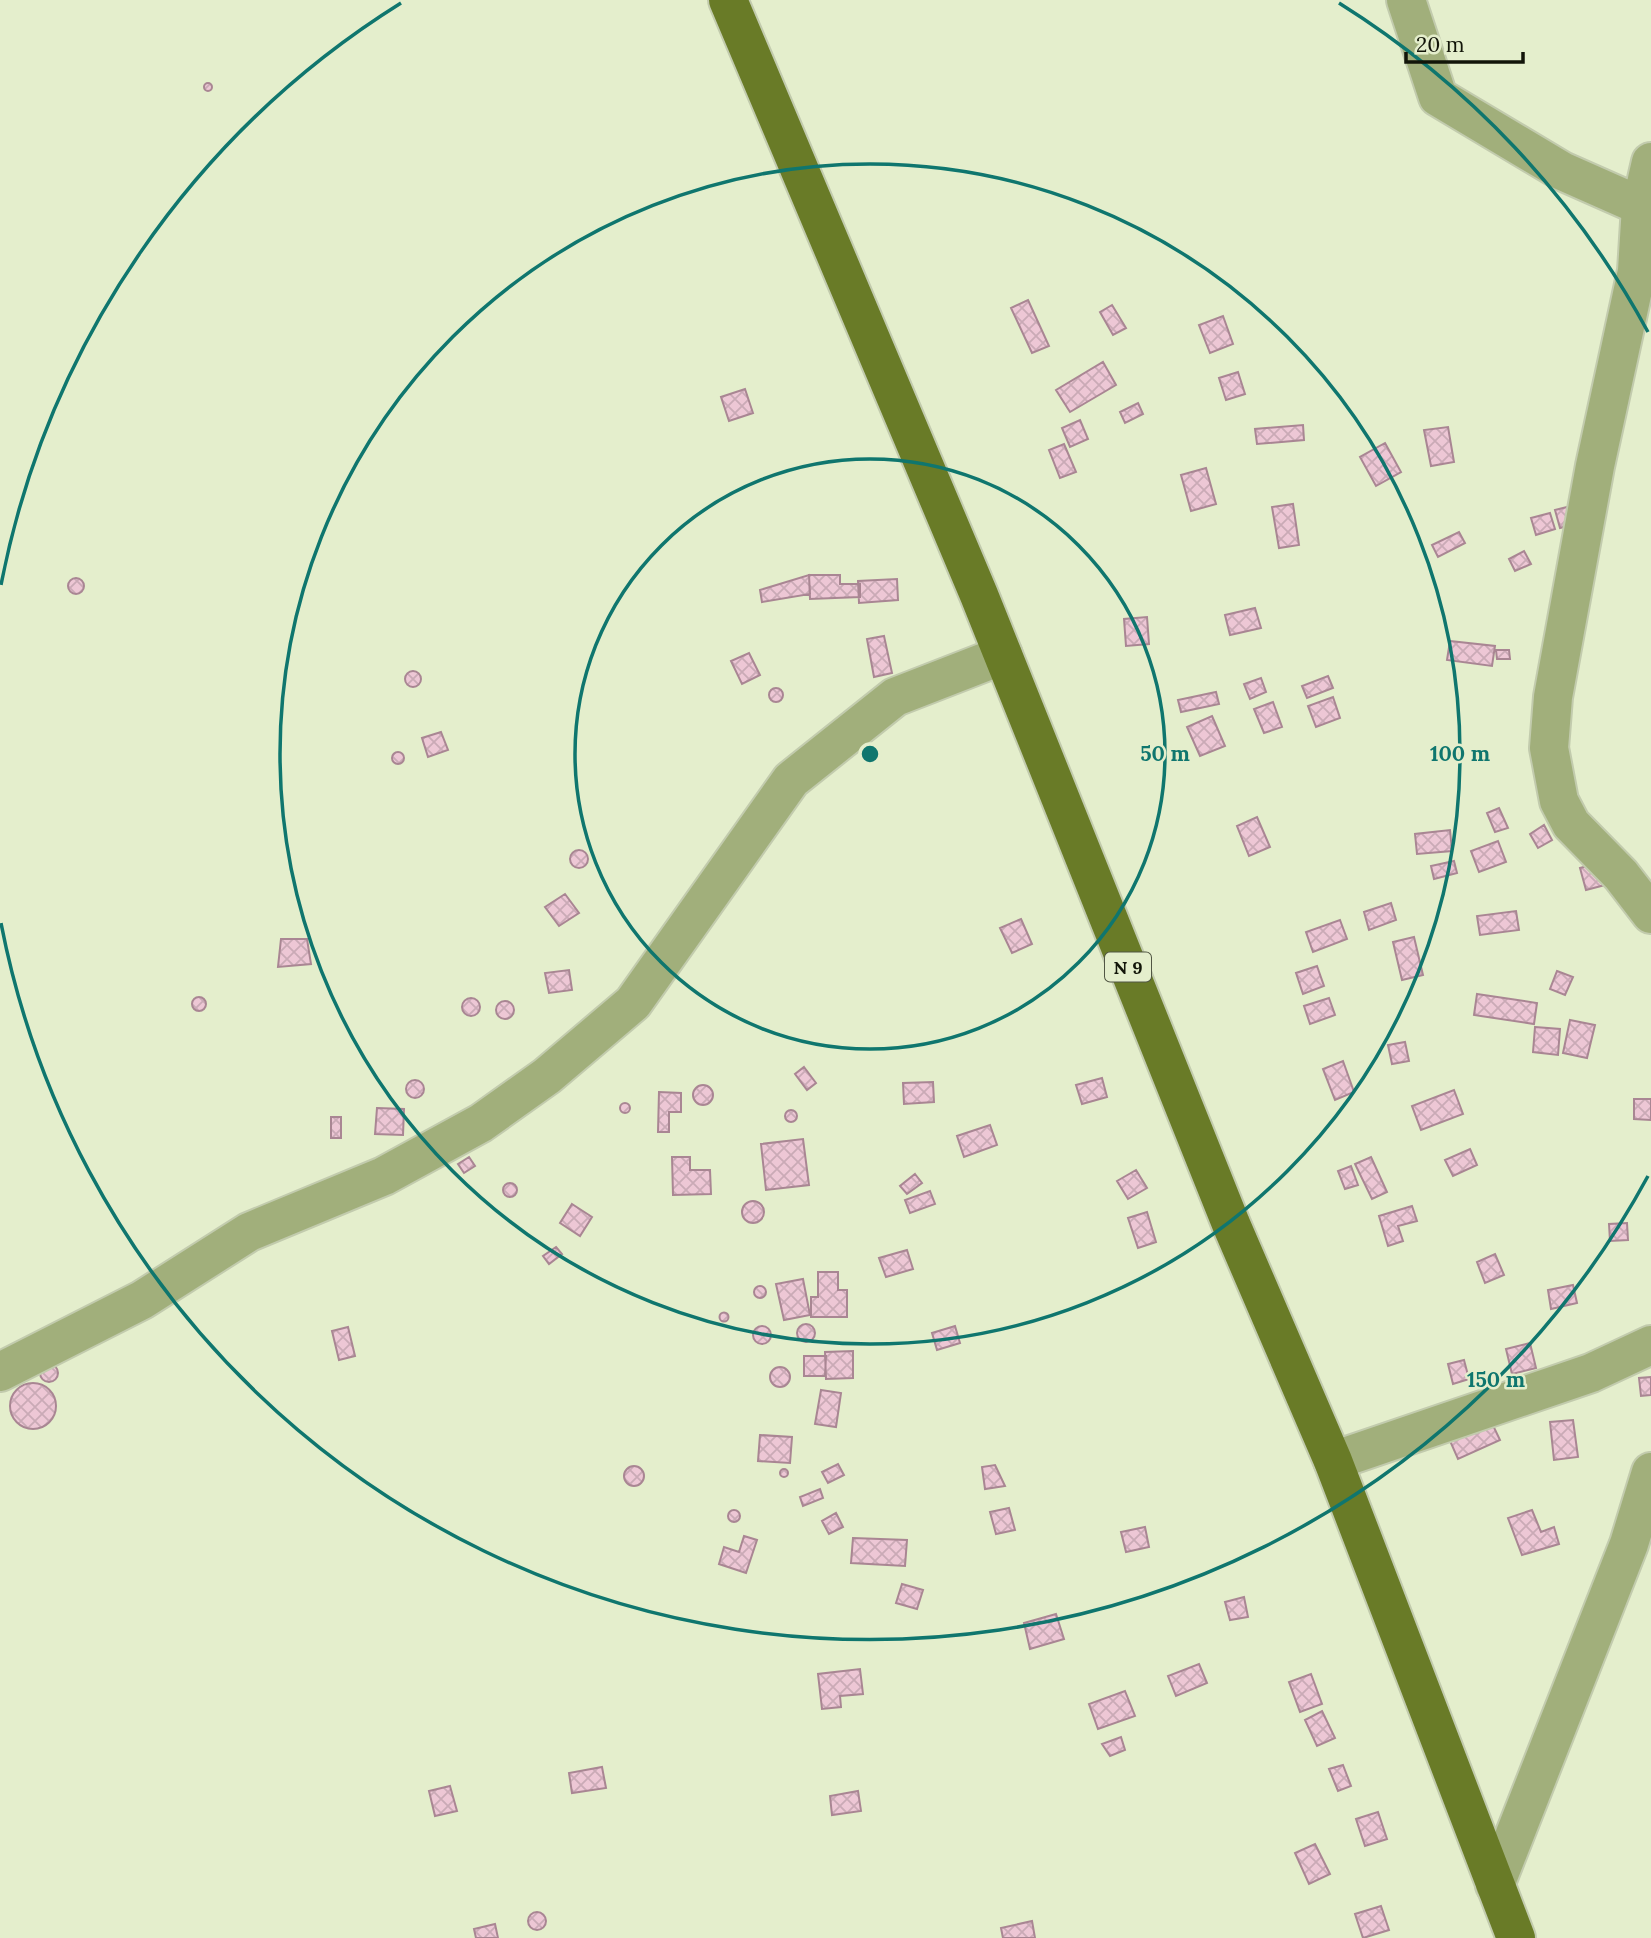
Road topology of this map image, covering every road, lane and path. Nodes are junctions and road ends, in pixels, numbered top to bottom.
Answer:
1 (728, 0) edge
2 (1406, 0) edge
3 (1651, 162) edge
4 (1646, 213) edge
5 (1003, 655) junction
6 (1651, 914) edge
7 (1651, 1345) edge
8 (0, 1372) edge
9 (1333, 1461) junction
10 (1651, 1472) edge
11 (1496, 1885) junction
12 (1516, 1938) edge

1 - 5 main road, N 9
2 - 4 street
3 - 4 street
4 - 6 street
5 - 8 street
5 - 9 main road, N 9
7 - 9 street
9 - 11 main road, N 9
10 - 11 street
11 - 12 main road, N 9

